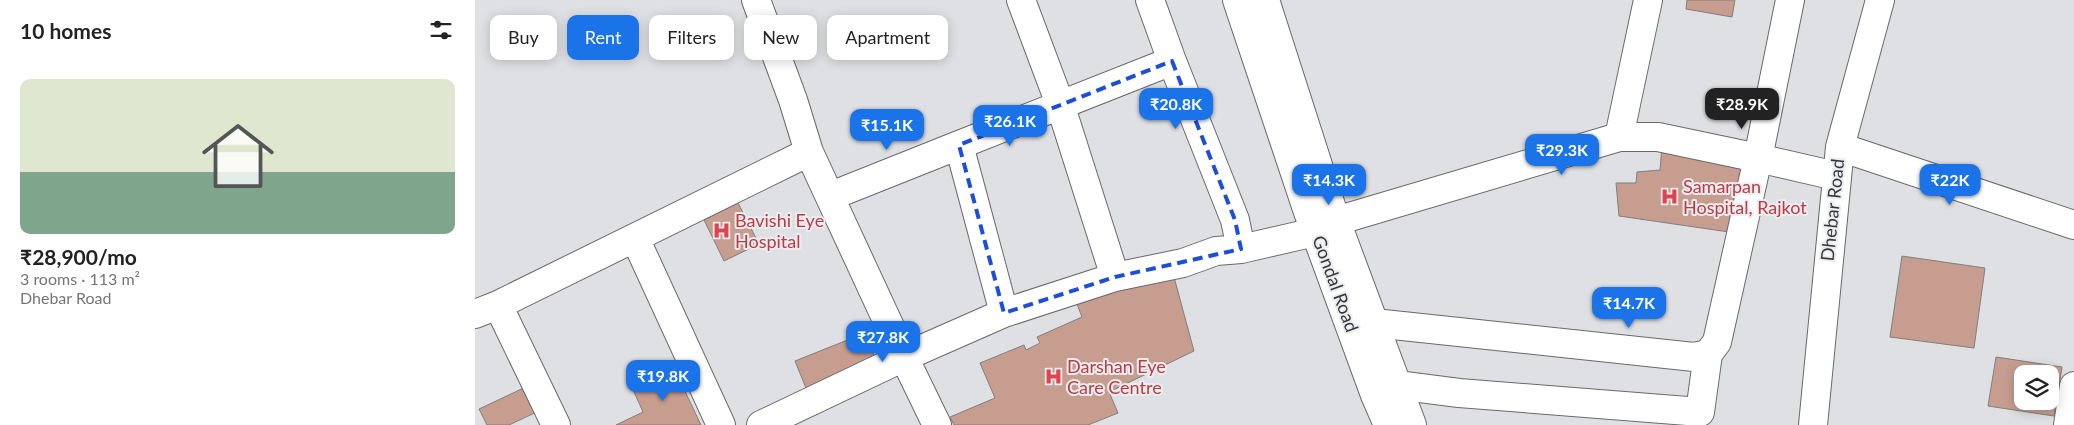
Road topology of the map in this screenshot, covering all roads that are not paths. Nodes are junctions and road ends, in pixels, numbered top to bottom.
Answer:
1 (756, 0) edge
2 (1021, 0) edge
3 (1151, 0) edge
4 (1237, 0) edge
5 (1265, 0) edge
6 (1648, 0) edge
7 (1790, 0) edge
8 (1880, 0) edge
9 (1172, 61) junction
10 (1060, 104) junction
11 (1619, 138) junction
12 (959, 145) junction
13 (1840, 147) junction
14 (809, 152) junction
15 (1758, 158) junction
16 (1836, 176) junction
17 (831, 196) junction
18 (2074, 225) edge
19 (1326, 226) junction
20 (635, 238) junction
21 (1241, 249) junction
22 (1115, 277) junction
23 (486, 309) edge
24 (1004, 313) junction
25 (1374, 323) junction
26 (1708, 354) junction
27 (904, 357) junction
28 (1397, 385) junction
29 (2074, 386) edge
30 (556, 425) edge
31 (721, 425) edge
32 (761, 425) edge
33 (937, 425) edge
34 (1388, 425) edge
35 (1412, 425) edge
36 (1813, 425) edge
37 (2068, 425) edge

1 - 14 street
2 - 10 street
3 - 9 street
4 - 19 street, Gondal Road
5 - 19 street, Gondal Road
6 - 11 street
7 - 15 street
8 - 13 street, Dhebar Road
9 - 10 street
9 - 21 street
10 - 12 street
10 - 22 street
11 - 15 street
11 - 19 street
12 - 17 street
12 - 24 street
13 - 16 street, Dhebar Road
13 - 18 street
14 - 17 street
14 - 20 street
15 - 16 street
15 - 26 street
16 - 36 street, Dhebar Road
17 - 27 street
19 - 21 street
19 - 25 street, Gondal Road
19 - 34 street, Gondal Road
20 - 23 street
20 - 31 street
21 - 22 street
22 - 24 street
23 - 30 street
24 - 27 street
25 - 26 street
25 - 28 street, Gondal Road
26 - 28 street
27 - 32 street
27 - 33 street
28 - 35 street, Gondal Road
29 - 37 street

